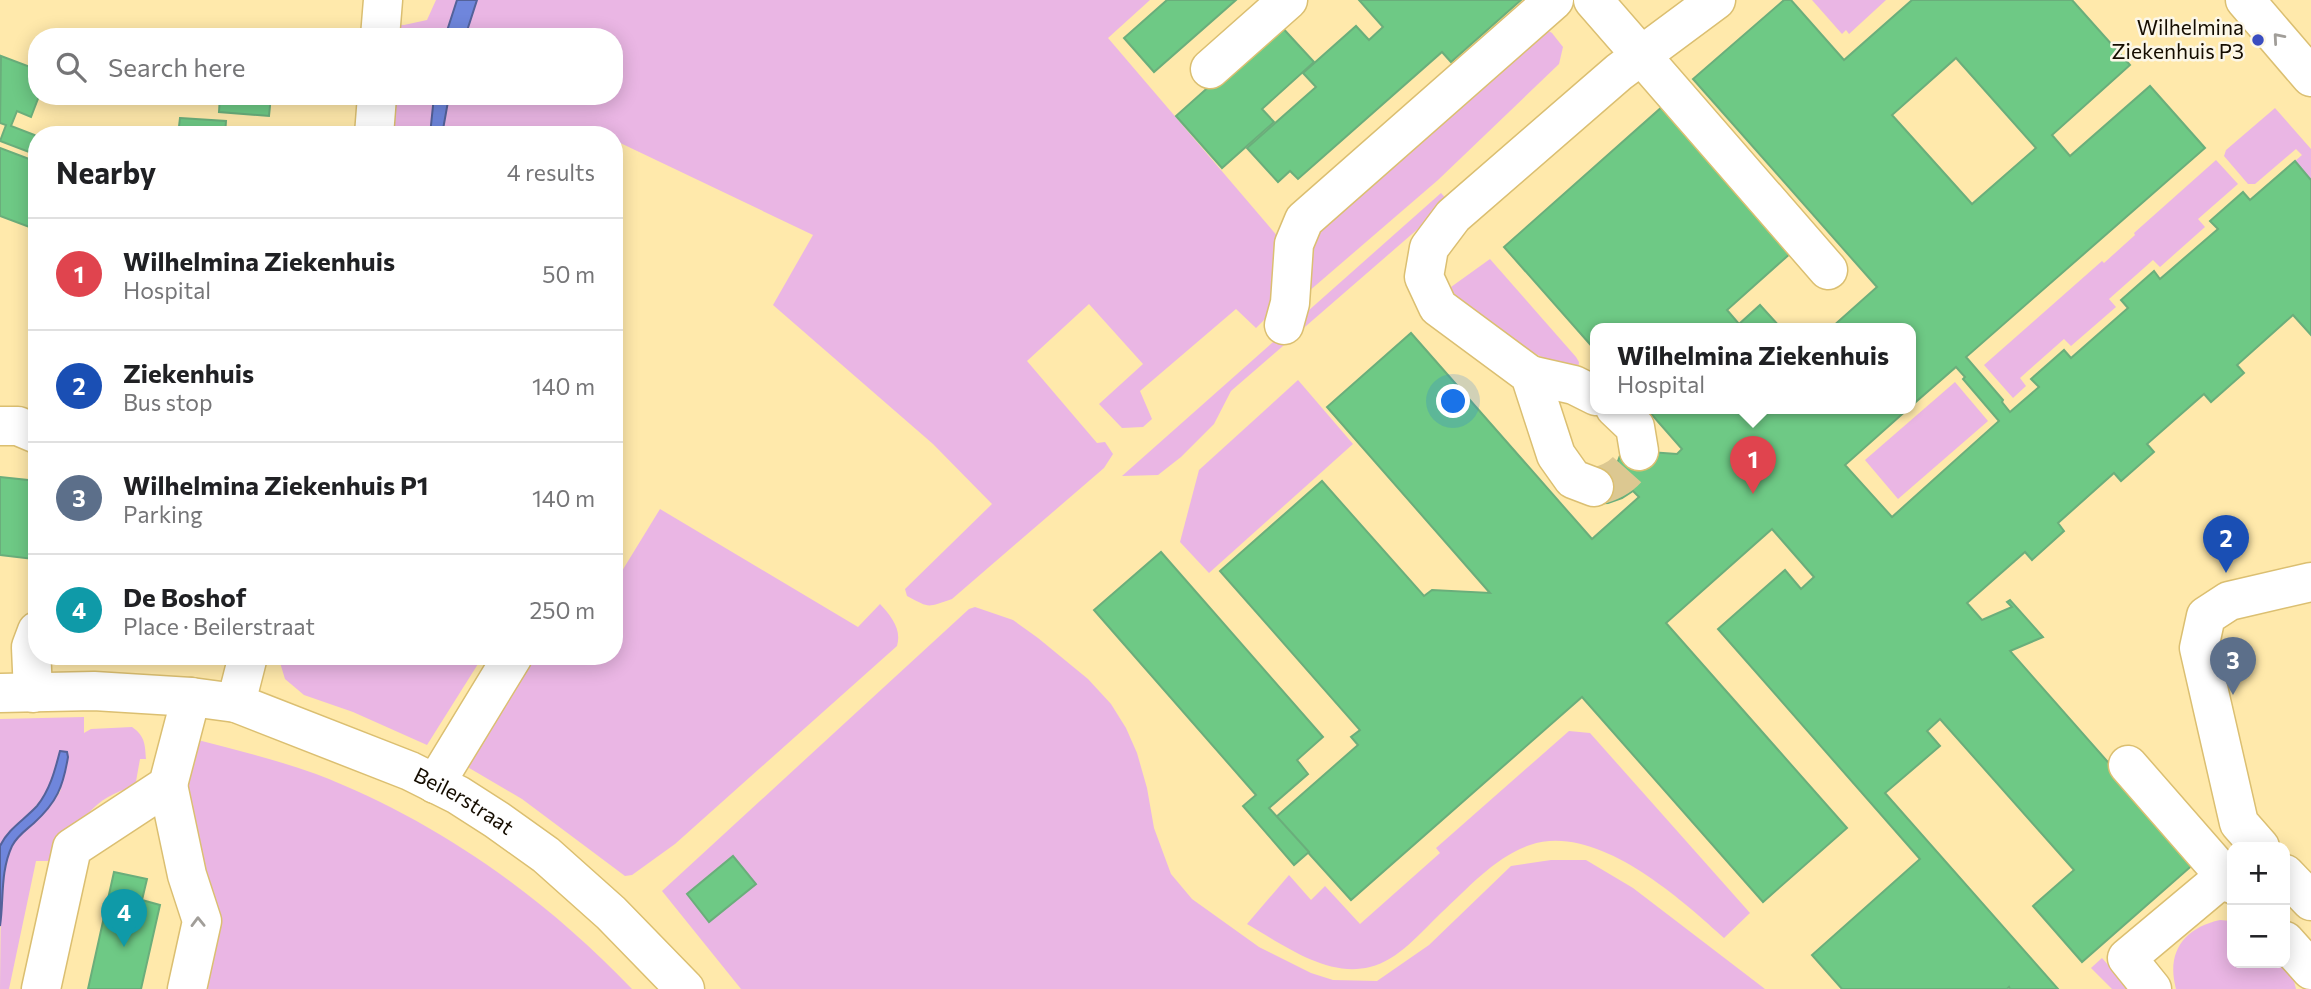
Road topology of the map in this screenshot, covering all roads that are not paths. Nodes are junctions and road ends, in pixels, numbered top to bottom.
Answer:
1 (383, 0) edge
2 (1288, 0) edge
3 (1554, 0) edge
4 (1593, 0) edge
5 (1716, 0) edge
6 (2245, 0) edge
7 (381, 28) edge
8 (1640, 56) junction
9 (1210, 69) dead end
10 (2311, 77) edge
11 (376, 105) edge
12 (375, 126) edge
13 (1828, 270) dead end
14 (1284, 325) dead end
15 (1530, 375) junction
16 (1590, 393) edge
17 (1621, 414) edge
18 (0, 426) edge
19 (28, 431) edge
20 (1639, 451) dead end
21 (1594, 487) dead end
22 (2311, 582) edge
23 (28, 656) edge
24 (246, 665) edge
25 (496, 665) edge
26 (507, 665) edge
27 (16, 693) edge
28 (191, 697) junction
29 (236, 703) junction
30 (2128, 765) dead end
31 (428, 780) junction
32 (168, 785) junction
33 (2256, 842) edge
34 (2227, 878) edge
35 (2290, 879) edge
36 (2227, 882) edge
37 (2311, 901) edge
38 (2290, 947) edge
39 (2311, 970) edge
40 (41, 989) edge
41 (187, 989) edge
42 (685, 989) edge
43 (2152, 989) edge

1 - 7 street
2 - 9 street
3 - 14 street
4 - 8 street
5 - 8 street
10 -> 6 street
8 - 13 street
8 - 15 street
11 - 12 street
15 - 16 street
15 - 21 street
17 - 20 street
18 - 19 street
22 - 33 street
23 - 27 street
24 - 29 street
25 - 31 street
26 - 31 street
27 - 28 street, Beilerstraat
28 - 29 street, Beilerstraat
28 - 32 street
29 - 31 street, Beilerstraat
30 - 34 street
31 - 42 street, Beilerstraat
32 - 40 street
41 -> 32 street
35 - 37 street
36 - 43 street
38 - 39 street

